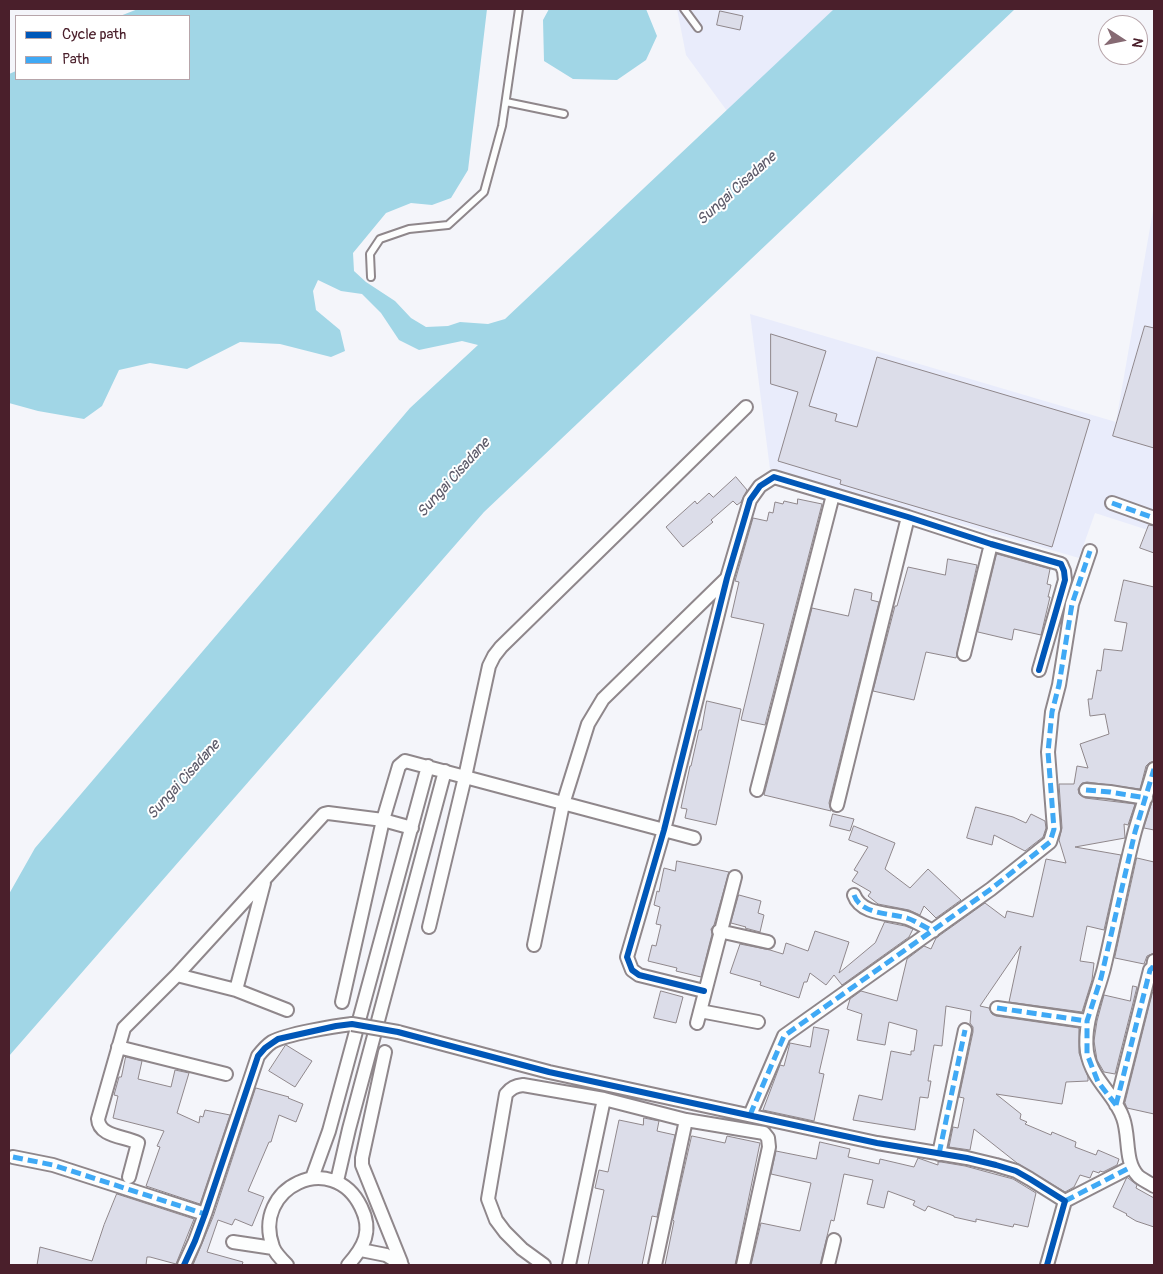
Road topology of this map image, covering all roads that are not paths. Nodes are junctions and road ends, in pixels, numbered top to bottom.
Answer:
1 (519, 9) edge
2 (684, 9) edge
3 (698, 28) dead end
4 (506, 102) junction
5 (564, 114) dead end
6 (371, 277) dead end
7 (746, 407) dead end
8 (833, 495) junction
9 (1112, 503) dead end
10 (908, 516) junction
11 (1154, 518) edge
12 (991, 544) junction
13 (1090, 551) dead end
14 (727, 578) junction
15 (964, 654) dead end
16 (1039, 670) dead end
17 (428, 766) junction
18 (1154, 769) edge
19 (445, 771) junction
20 (465, 777) junction
21 (757, 790) dead end
22 (1086, 790) dead end
23 (1146, 798) junction
24 (563, 804) junction
25 (837, 805) dead end
26 (383, 820) junction
27 (412, 828) junction
28 (664, 830) junction
29 (694, 838) dead end
30 (735, 877) dead end
31 (264, 881) junction
32 (854, 895) dead end
33 (429, 927) dead end
34 (720, 931) junction
35 (932, 931) junction
36 (768, 942) dead end
37 (534, 945) dead end
38 (1154, 961) edge
39 (177, 975) junction
40 (236, 990) junction
41 (704, 991) junction
42 (342, 1002) dead end
43 (997, 1008) dead end
44 (287, 1010) dead end
45 (1088, 1021) junction
46 (758, 1022) dead end
47 (965, 1030) dead end
48 (118, 1047) junction
49 (385, 1052) dead end
50 (226, 1074) dead end
51 (604, 1099) junction
52 (1116, 1105) junction
53 (750, 1115) junction
54 (686, 1120) junction
55 (939, 1154) junction
56 (14, 1156) dead end
57 (1131, 1167) junction
58 (129, 1177) dead end
59 (312, 1178) junction
60 (337, 1181) junction
61 (1154, 1186) edge
62 (1065, 1201) junction
63 (377, 1202) junction
64 (205, 1214) junction
65 (366, 1216) junction
66 (834, 1240) dead end
67 (233, 1242) dead end
68 (273, 1248) junction
69 (361, 1250) junction
70 (402, 1264) edge
71 (184, 1265) edge
72 (286, 1265) edge
73 (348, 1265) edge
74 (544, 1265) edge
75 (569, 1265) edge
76 (655, 1265) edge
77 (743, 1265) edge
78 (828, 1265) edge
79 (1047, 1265) edge

1 - 4 lane
2 - 3 lane
4 - 5 lane
4 - 6 lane
7 - 20 street
8 - 10 street
8 - 14 street
8 - 21 street
9 - 11 street
10 - 12 street
10 - 25 street
12 - 15 street
12 - 16 street
13 - 35 street
14 - 24 street
14 - 28 street
17 - 19 street
17 - 26 street
17 - 27 street
18 - 23 street
19 - 20 street
19 - 60 street
20 - 24 street
20 - 33 street
22 - 23 street
23 - 45 street
24 - 28 street
24 - 37 street
26 - 27 street
26 - 31 street
26 - 42 street
27 - 59 street
28 - 29 street
28 - 41 street
30 - 34 street
31 - 39 street
31 - 40 street
32 - 35 street
34 - 36 street
34 - 41 street
35 - 53 street
38 - 52 street
39 - 40 street
39 - 48 street
40 - 44 street
41 - 46 street
43 - 45 street
45 - 52 street
47 - 55 street
48 - 50 street
48 - 58 street
49 - 63 street
51 - 54 street
51 - 74 street
51 - 75 street
52 - 57 street
53 - 55 street
53 - 64 street, bridge
54 - 76 street
54 - 77 street
55 - 62 street
56 - 64 street
57 - 61 street
57 - 62 street
59 - 60 street
59 - 68 street
60 - 65 street
62 - 79 street
63 - 65 street
63 - 70 street
64 - 71 street
65 - 69 street
66 - 78 street
67 - 68 street
68 - 72 street
69 - 70 street
69 - 73 street

